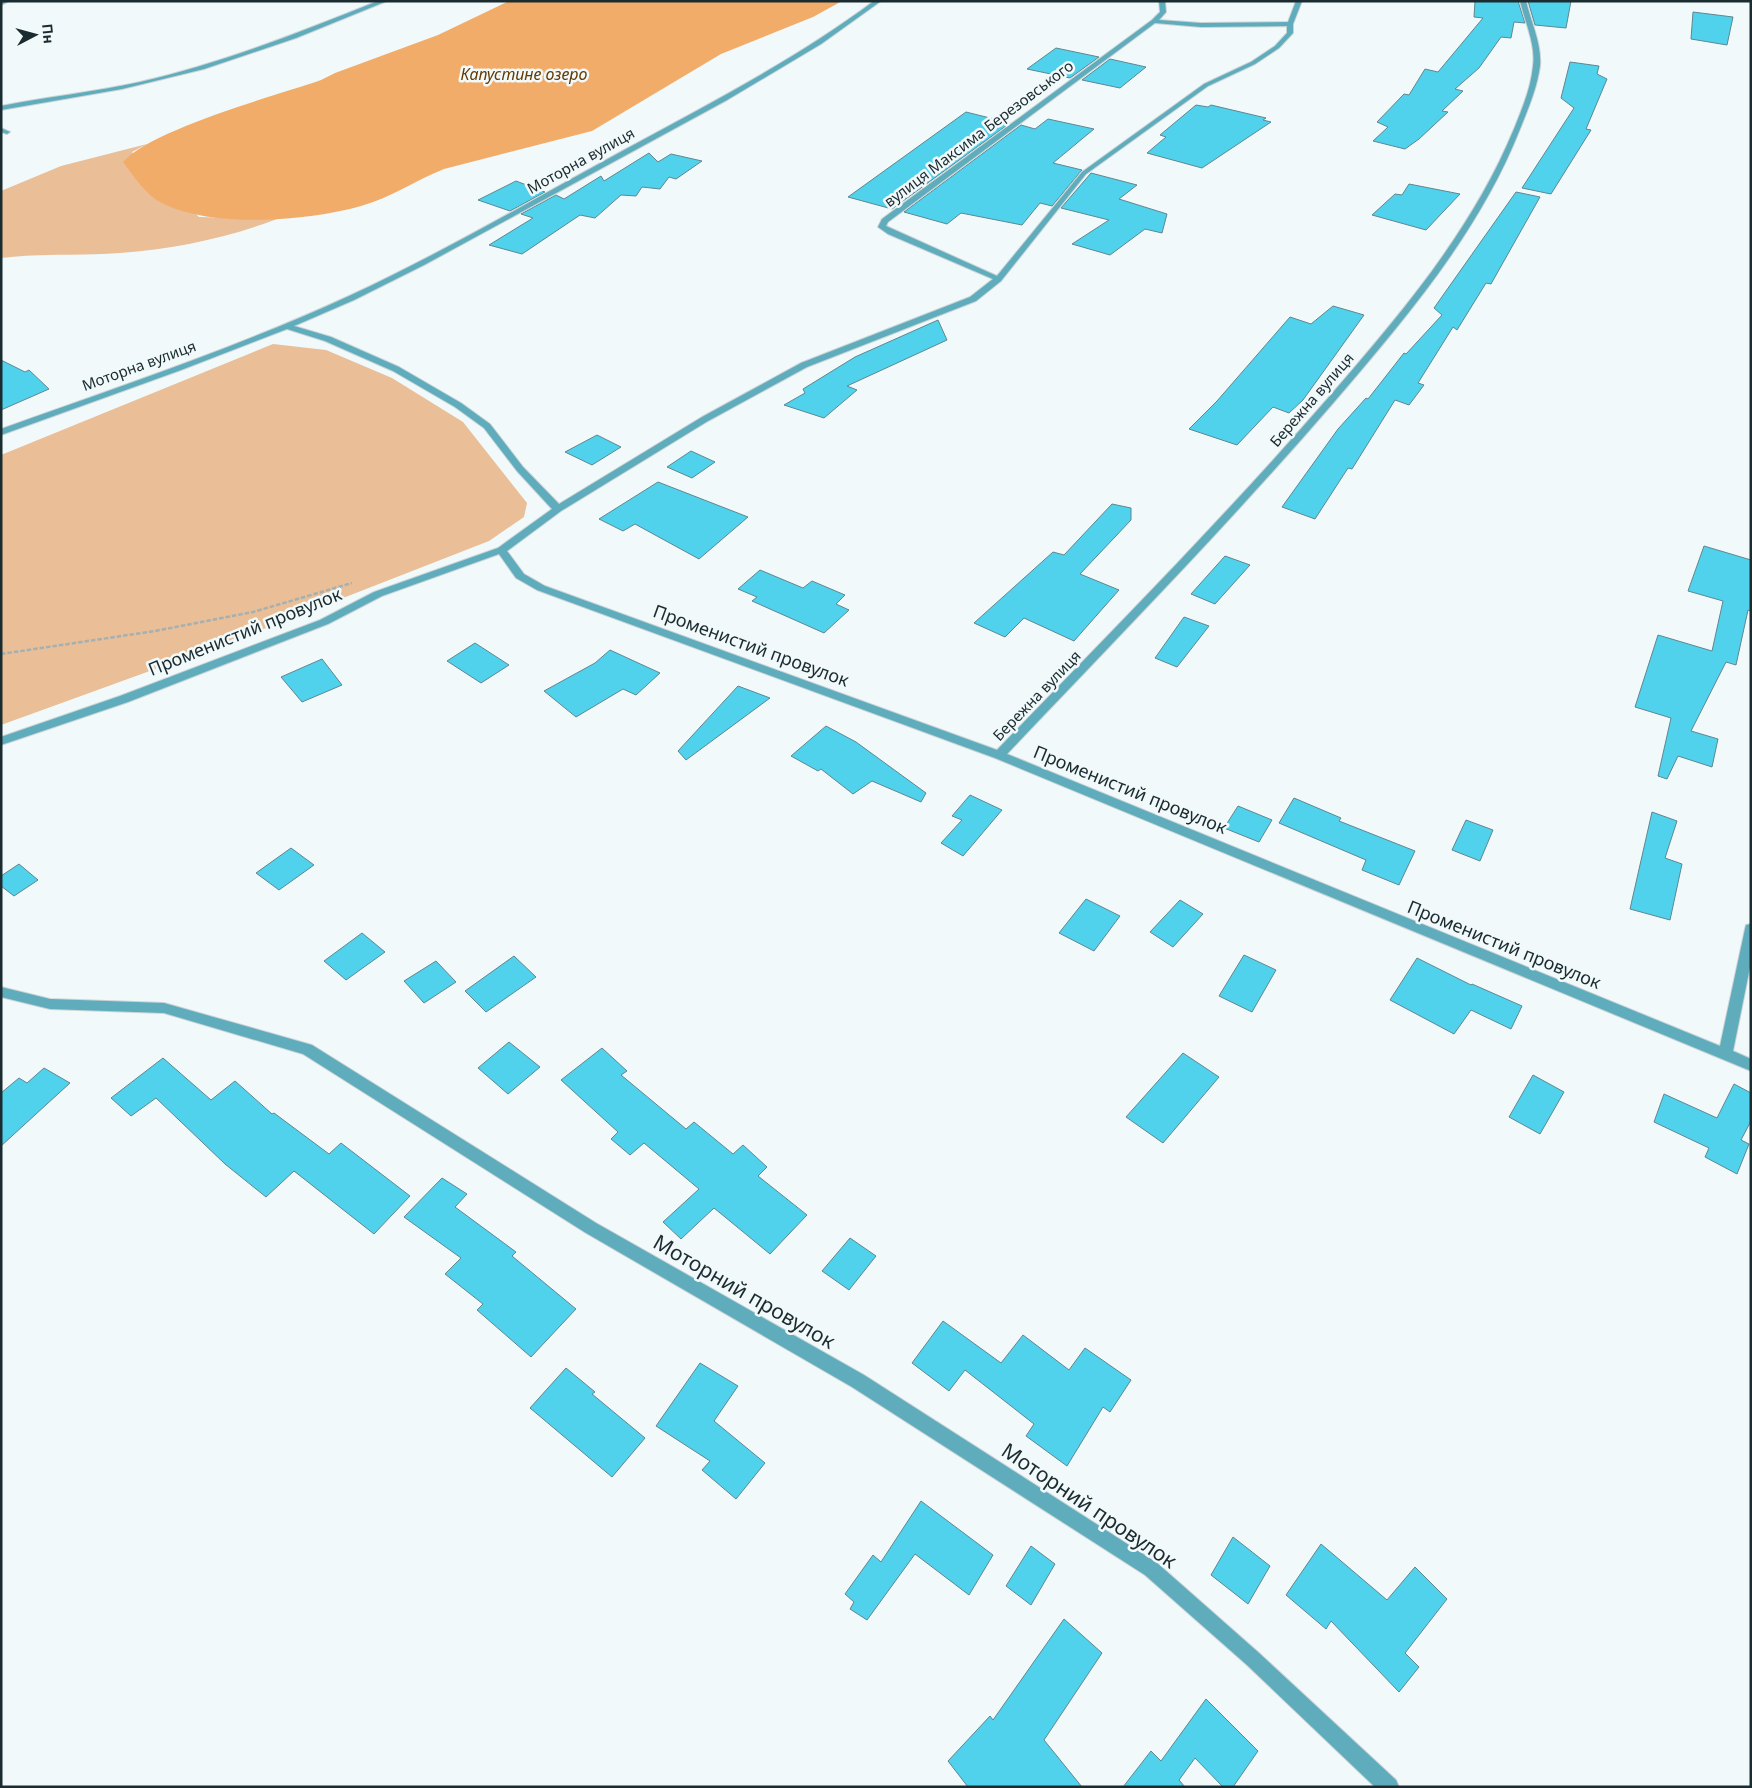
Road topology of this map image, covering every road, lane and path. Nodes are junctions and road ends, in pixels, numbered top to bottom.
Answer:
1 (6, 1) edge
2 (384, 1) edge
3 (878, 1) edge
4 (1162, 1) edge
5 (1299, 1) edge
6 (1523, 1) edge
7 (1, 3) edge
8 (1154, 21) junction
9 (1290, 24) junction
10 (1, 108) edge
11 (998, 279) junction
12 (286, 326) junction
13 (1, 432) edge
14 (558, 509) junction
15 (501, 550) junction
16 (352, 583) dead end
17 (1, 654) edge
18 (1, 741) edge
19 (999, 755) junction
20 (1751, 929) edge
21 (1, 992) edge
22 (1725, 1055) junction
23 (1751, 1065) edge
24 (1389, 1787) edge

1 - 7 street
2 - 10 street
3 - 12 street, Моторна вулиця
4 - 8 street
5 - 9 street, Променистий провулок
6 - 19 street, Бережна вулиця
8 - 9 street
8 - 11 street, вулиця Максима Березовського
9 - 11 street, Променистий провулок
11 - 14 street, Променистий провулок
12 - 13 street, Моторна вулиця
12 - 14 street
14 - 15 street, Променистий провулок
15 - 18 street, Променистий провулок
15 - 19 street, Променистий провулок
16 - 17 path
19 - 22 street, Променистий провулок
20 - 22 street
21 - 24 street, Моторний провулок
22 - 23 street, Променистий провулок

